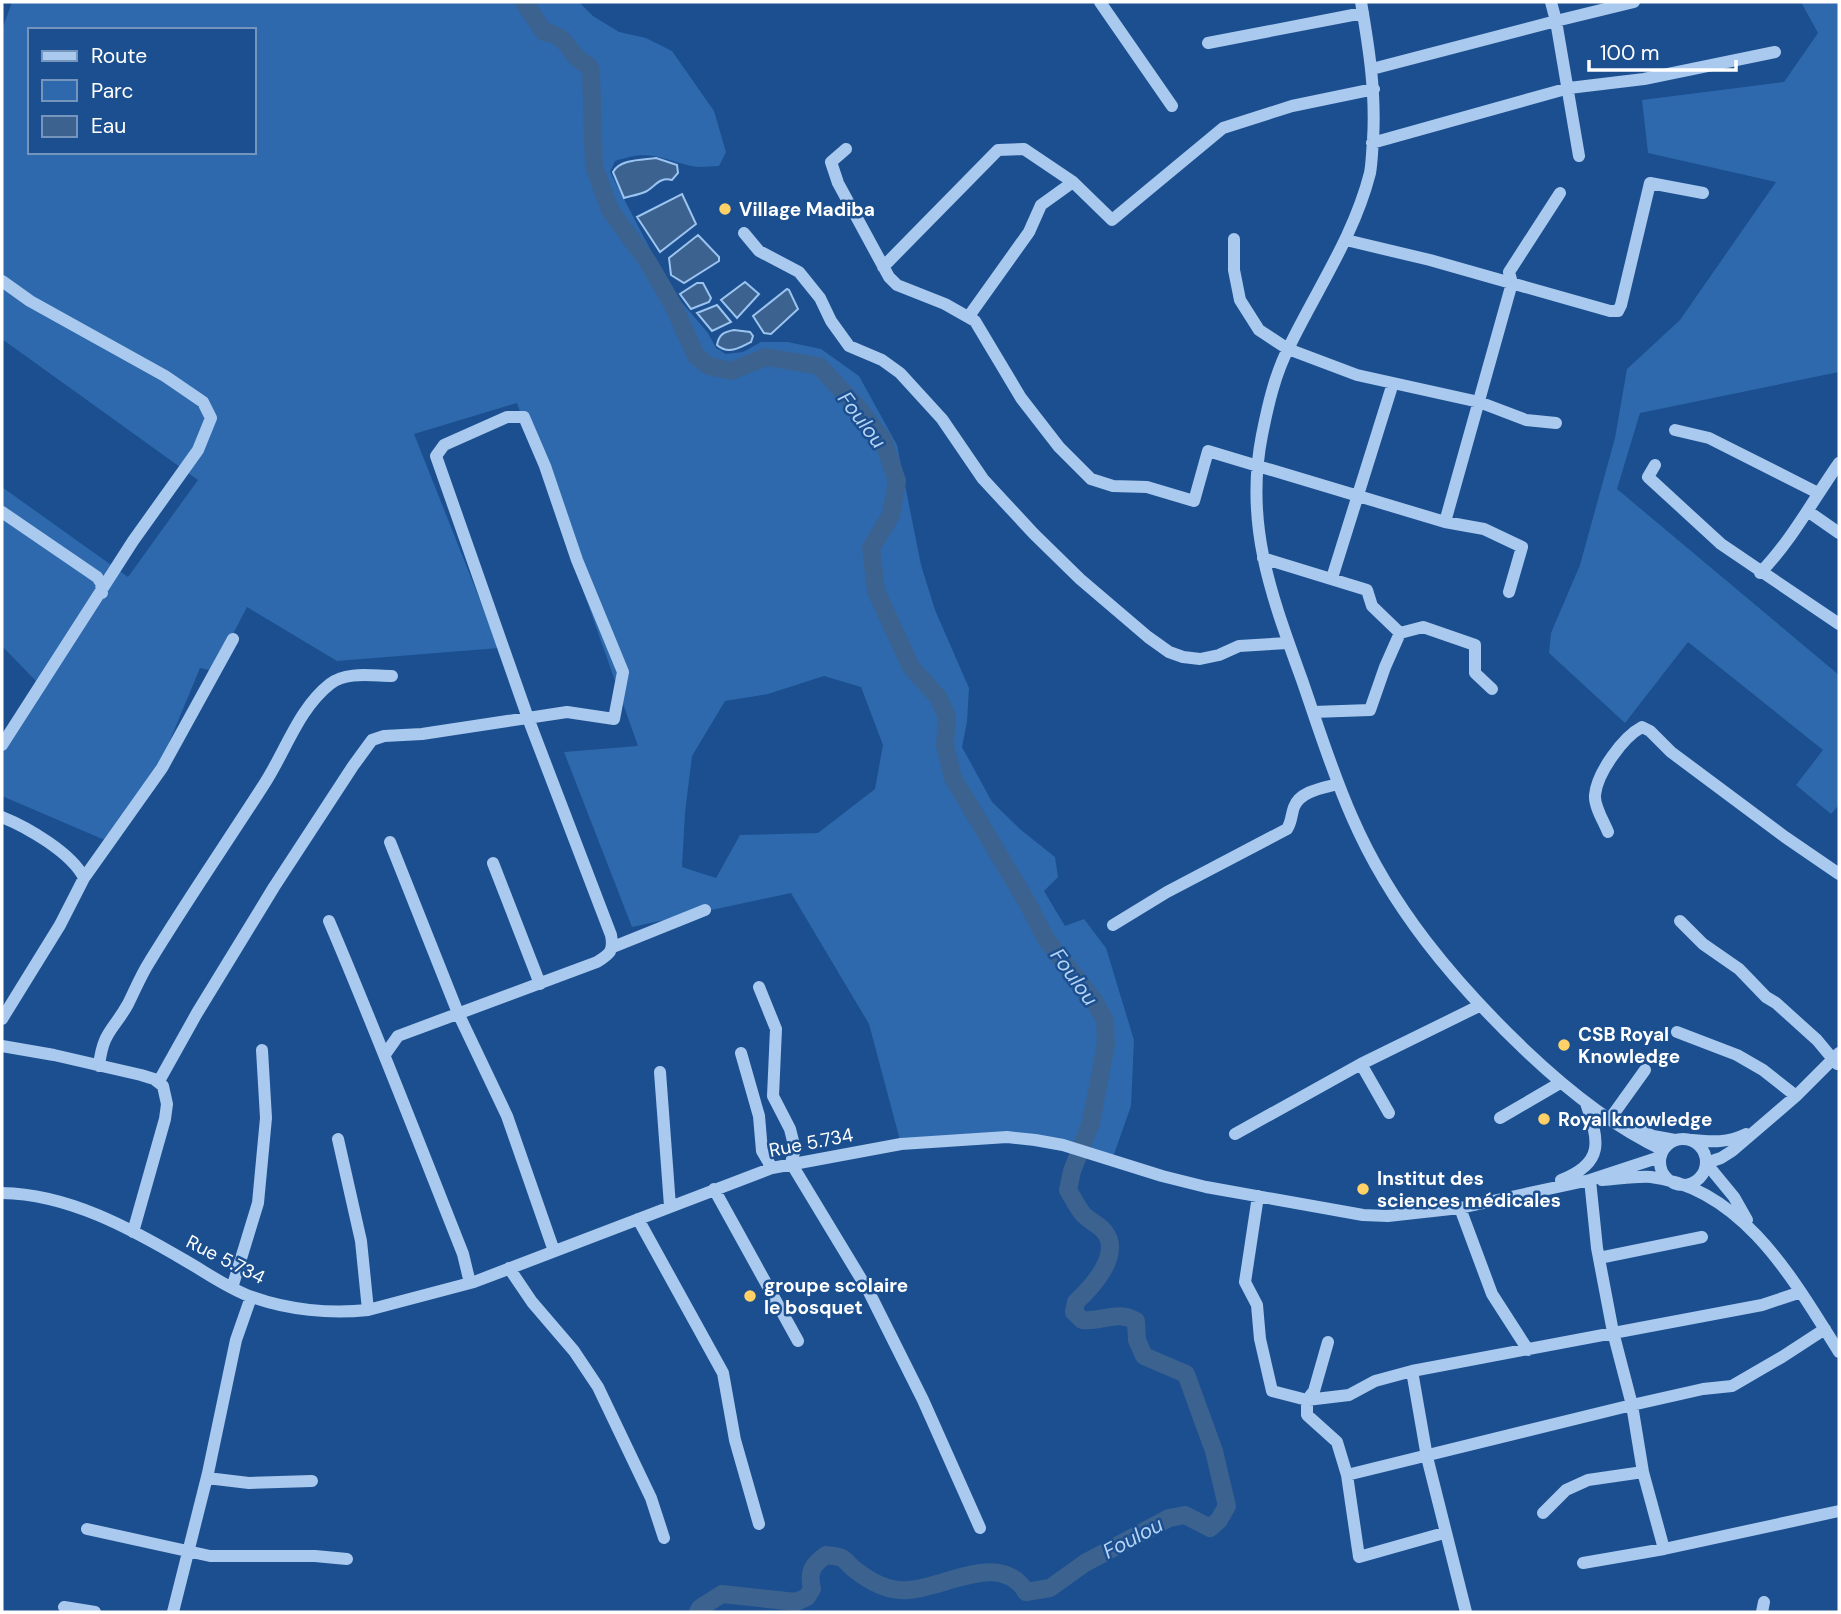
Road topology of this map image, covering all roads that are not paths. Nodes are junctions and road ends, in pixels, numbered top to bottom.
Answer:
1 (1100, 2) edge
2 (1551, 2) edge
3 (1634, 2) edge
4 (1362, 7) edge
5 (1556, 21) junction
6 (1208, 43) dead end
7 (1775, 52) dead end
8 (1372, 69) junction
9 (1569, 88) junction
10 (1374, 89) junction
11 (1172, 106) dead end
12 (1372, 143) junction
13 (846, 149) dead end
14 (1579, 156) dead end
15 (1073, 182) junction
16 (1560, 193) dead end
17 (1703, 193) dead end
18 (744, 233) dead end
19 (1234, 239) dead end
20 (1346, 240) junction
21 (883, 267) junction
22 (2, 281) edge
23 (1511, 283) junction
24 (969, 316) junction
25 (1287, 349) junction
26 (1393, 383) junction
27 (1479, 401) junction
28 (1556, 423) dead end
29 (1675, 430) dead end
30 (1839, 463) edge
31 (1655, 465) dead end
32 (1258, 466) junction
33 (1818, 493) junction
34 (1357, 496) junction
35 (2, 512) edge
36 (1808, 512) junction
37 (1445, 522) junction
38 (1839, 533) edge
39 (1264, 558) junction
40 (1760, 573) junction
41 (1332, 578) junction
42 (1508, 592) dead end
43 (102, 593) junction
44 (1839, 624) edge
45 (1400, 633) junction
46 (233, 639) dead end
47 (1288, 643) junction
48 (392, 676) dead end
49 (1492, 689) dead end
50 (1313, 712) junction
51 (528, 718) junction
52 (7, 725) edge
53 (2, 745) edge
54 (1338, 784) junction
55 (2, 817) edge
56 (1608, 832) dead end
57 (390, 842) dead end
58 (493, 863) dead end
59 (1839, 874) edge
60 (84, 878) junction
61 (705, 910) dead end
62 (329, 921) dead end
63 (1680, 921) dead end
64 (1113, 925) dead end
65 (614, 947) junction
66 (540, 984) junction
67 (759, 987) dead end
68 (1479, 1006) junction
69 (458, 1013) junction
70 (2, 1019) edge
71 (1677, 1032) dead end
72 (2, 1046) edge
73 (261, 1050) dead end
74 (386, 1053) junction
75 (741, 1053) dead end
76 (1837, 1059) edge
77 (1361, 1064) junction
78 (99, 1066) junction
79 (1644, 1070) dead end
80 (660, 1072) dead end
81 (159, 1081) junction
82 (1560, 1083) junction
83 (1796, 1096) junction
84 (1590, 1105) junction
85 (1389, 1113) dead end
86 (1612, 1116) junction
87 (1500, 1118) dead end
88 (1759, 1128) junction
89 (1235, 1134) dead end
90 (338, 1139) dead end
91 (1681, 1140) junction
92 (1661, 1153) junction
93 (791, 1163) junction
94 (1706, 1163) junction
95 (772, 1168) junction
96 (1590, 1180) junction
97 (1675, 1184) junction
98 (714, 1189) junction
99 (2, 1193) edge
100 (1517, 1195) junction
101 (1258, 1196) junction
102 (670, 1206) junction
103 (1460, 1208) junction
104 (638, 1219) junction
105 (1753, 1231) junction
106 (133, 1232) junction
107 (1702, 1237) dead end
108 (554, 1251) junction
109 (1599, 1258) junction
110 (509, 1268) junction
111 (470, 1283) junction
112 (232, 1288) junction
113 (1801, 1292) junction
114 (251, 1297) junction
115 (368, 1310) junction
116 (1825, 1329) junction
117 (1613, 1332) junction
118 (798, 1341) dead end
119 (1328, 1342) dead end
120 (1528, 1350) junction
121 (1839, 1352) edge
122 (1412, 1371) junction
123 (1307, 1400) junction
124 (1632, 1405) junction
125 (1427, 1457) junction
126 (1643, 1472) junction
127 (1347, 1475) junction
128 (207, 1478) junction
129 (312, 1481) dead end
130 (1839, 1511) edge
131 (1543, 1513) dead end
132 (759, 1524) dead end
133 (980, 1528) dead end
134 (87, 1529) dead end
135 (1444, 1533) junction
136 (664, 1538) dead end
137 (1664, 1549) junction
138 (188, 1552) junction
139 (347, 1559) dead end
140 (1583, 1563) dead end
141 (64, 1607) dead end
142 (94, 1612) edge
143 (173, 1612) edge
144 (1466, 1612) edge

1 - 11 street
2 - 5 street
3 - 5 street
4 - 6 street
4 - 8 street
5 - 8 street
5 - 9 street
7 - 9 street
8 - 10 street
9 - 12 street
9 - 14 street
10 - 12 street
10 - 15 street
12 - 20 street
13 - 21 street
15 - 21 street
15 - 24 street
16 - 23 street
17 - 23 street
18 - 47 street
19 - 25 street
20 - 23 street
20 - 25 street
21 - 24 street
22 - 43 street
23 - 27 street
24 - 32 street
25 - 26 street
25 - 32 street
26 - 27 street
26 - 34 street
27 - 28 street
27 - 37 street
29 - 33 street
30 - 33 street
31 - 40 street
32 - 34 street
32 - 39 street
33 - 36 street
34 - 37 street
34 - 41 street
35 - 43 street
36 - 38 street
36 - 40 street
37 - 42 street
39 - 41 street
39 - 47 street
40 - 44 street
41 - 45 street
43 - 52 street
45 - 49 street
45 - 50 street
46 - 60 street
47 - 50 street
48 - 78 street
50 - 54 street
51 - 51 street
51 - 65 street
51 - 81 street
52 - 53 street
54 - 64 street
54 - 68 street
55 - 60 street
56 - 59 street
57 - 69 street
58 - 66 street
60 - 70 street
61 - 65 street
62 - 74 street
63 - 76 street
65 - 66 street
66 - 69 street
67 - 93 street
68 - 77 street
68 - 82 street
69 - 74 street
69 - 108 street
71 - 83 street
72 - 78 street
73 - 112 street
74 - 111 street
75 - 95 street
76 - 83 street
77 - 85 street
77 - 89 street
78 - 81 street
79 - 86 street
80 - 102 street
81 - 106 street
82 - 84 street
82 - 87 street
83 - 88 street
84 - 86 street
84 - 92 street
84 - 100 street
86 - 91 street
88 - 91 street
88 - 94 street
90 - 115 street
91 - 92 street
91 - 94 street
92 - 96 street, Rue 5.734
92 - 97 street
93 - 95 street, Rue 5.734
93 - 101 street, Rue 5.734
93 - 133 street
94 - 97 street
94 - 105 street
95 - 98 street, Rue 5.734
96 - 97 street
96 - 100 street, Rue 5.734
96 - 109 street
97 - 105 street
98 - 102 street, Rue 5.734
98 - 118 street
99 - 106 street, Rue 5.734
100 - 103 street, Rue 5.734
101 - 103 street, Rue 5.734
101 - 123 street
102 - 104 street, Rue 5.734
103 - 120 street
104 - 108 street, Rue 5.734
104 - 132 street
105 - 113 street
106 - 112 street, Rue 5.734
107 - 109 street
108 - 110 street, Rue 5.734
109 - 117 street
110 - 111 street, Rue 5.734
110 - 136 street
111 - 115 street, Rue 5.734
112 - 114 street, Rue 5.734
113 - 116 street
113 - 117 street
114 - 115 street, Rue 5.734
114 - 128 street
116 - 121 street
116 - 124 street
117 - 120 street
117 - 124 street
119 - 123 street
120 - 122 street
122 - 123 street
122 - 125 street
123 - 127 street
124 - 125 street
124 - 126 street
125 - 127 street
125 - 135 street
126 - 131 street
126 - 137 street
127 - 135 street
128 - 129 street
128 - 138 street
130 - 137 street
134 - 138 street
135 - 144 street
137 - 140 street
138 - 139 street
138 - 143 street
141 - 142 street

